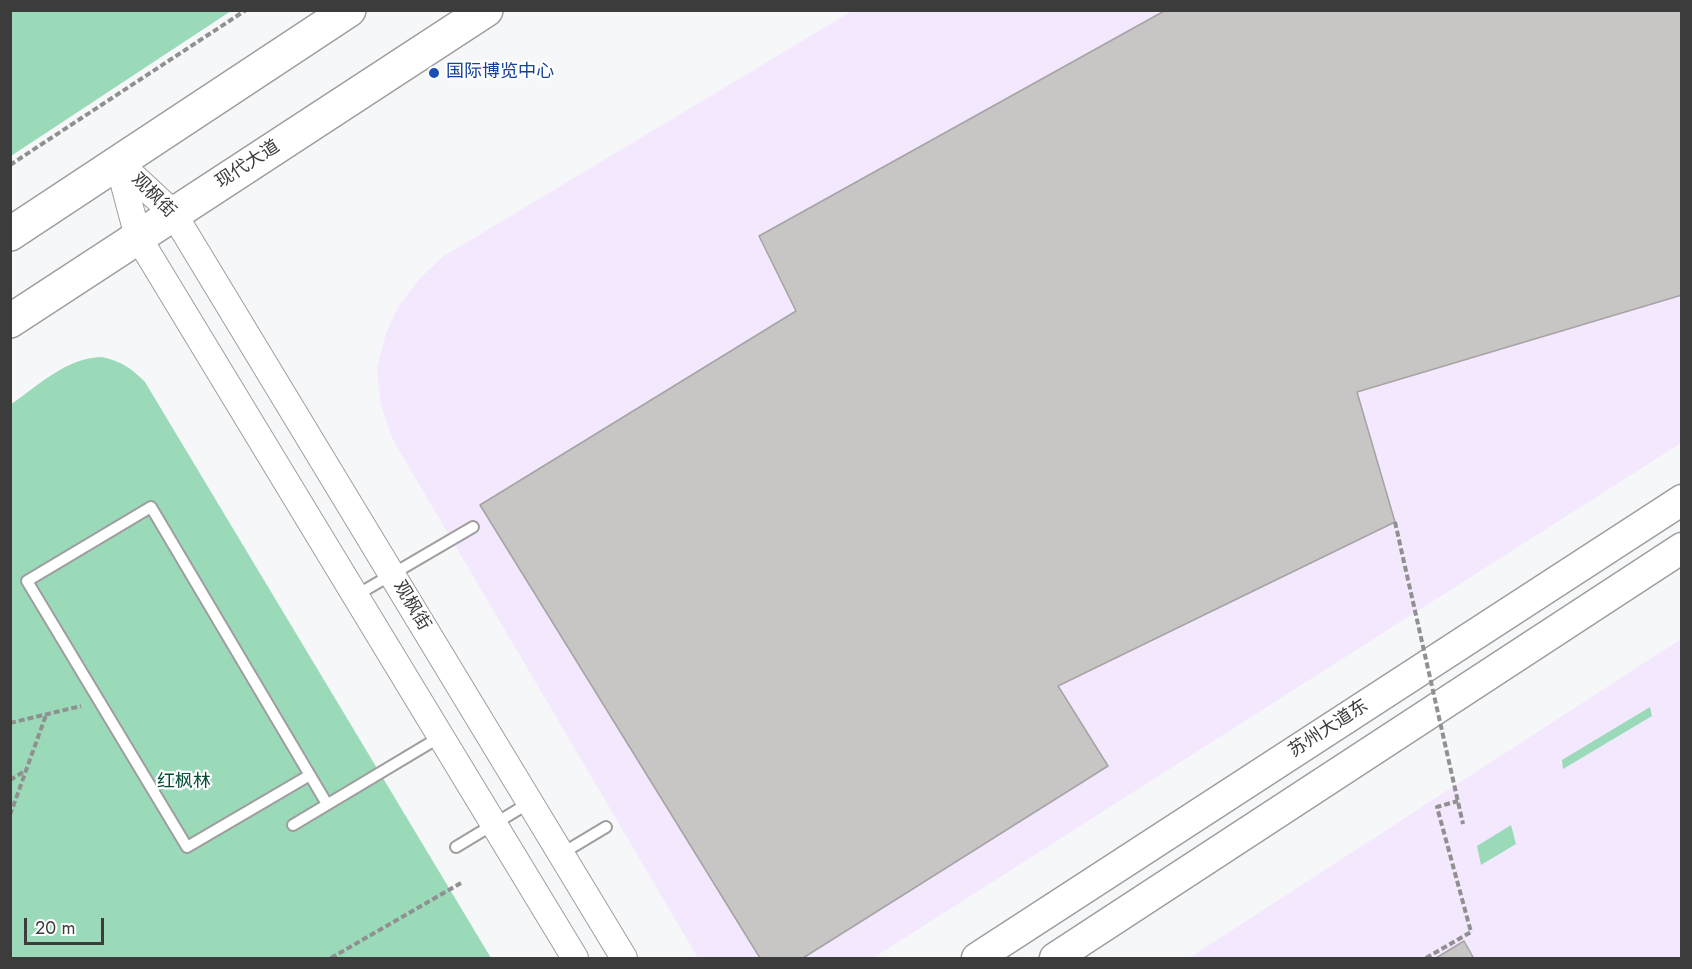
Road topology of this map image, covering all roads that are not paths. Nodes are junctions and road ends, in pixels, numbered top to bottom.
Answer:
1 (349, 10) edge
2 (486, 10) edge
3 (118, 162) junction
4 (173, 213) junction
5 (10, 234) edge
6 (138, 237) junction
7 (10, 321) edge
8 (1682, 500) edge
9 (472, 527) dead end
10 (1682, 548) edge
11 (393, 574) junction
12 (355, 596) junction
13 (440, 737) junction
14 (310, 775) junction
15 (529, 803) junction
16 (327, 804) junction
17 (293, 825) dead end
18 (492, 825) junction
19 (606, 827) dead end
20 (456, 847) dead end
21 (560, 854) junction
22 (575, 958) edge
23 (624, 958) edge
24 (978, 958) edge
25 (1055, 958) edge

1 - 3 main road
2 - 4 main road, 现代大道
3 - 4 street, 观枫街
3 - 5 main road
3 - 6 street, 观枫街
4 - 6 main road, 现代大道
4 - 11 street, 观枫街
6 - 7 main road, 现代大道
6 - 12 street, 观枫街
8 - 24 main road, 苏州大道东
9 - 11 lane
10 - 25 main road
11 - 12 lane
11 - 15 street, 观枫街
12 - 13 street, 观枫街
13 - 16 lane
13 - 18 street, 观枫街
14 - 14 lane
14 - 16 lane
15 - 18 lane
15 - 21 street, 观枫街
16 - 17 lane
18 - 20 lane
18 - 22 street, 观枫街
19 - 21 lane
21 - 23 street, 观枫街

